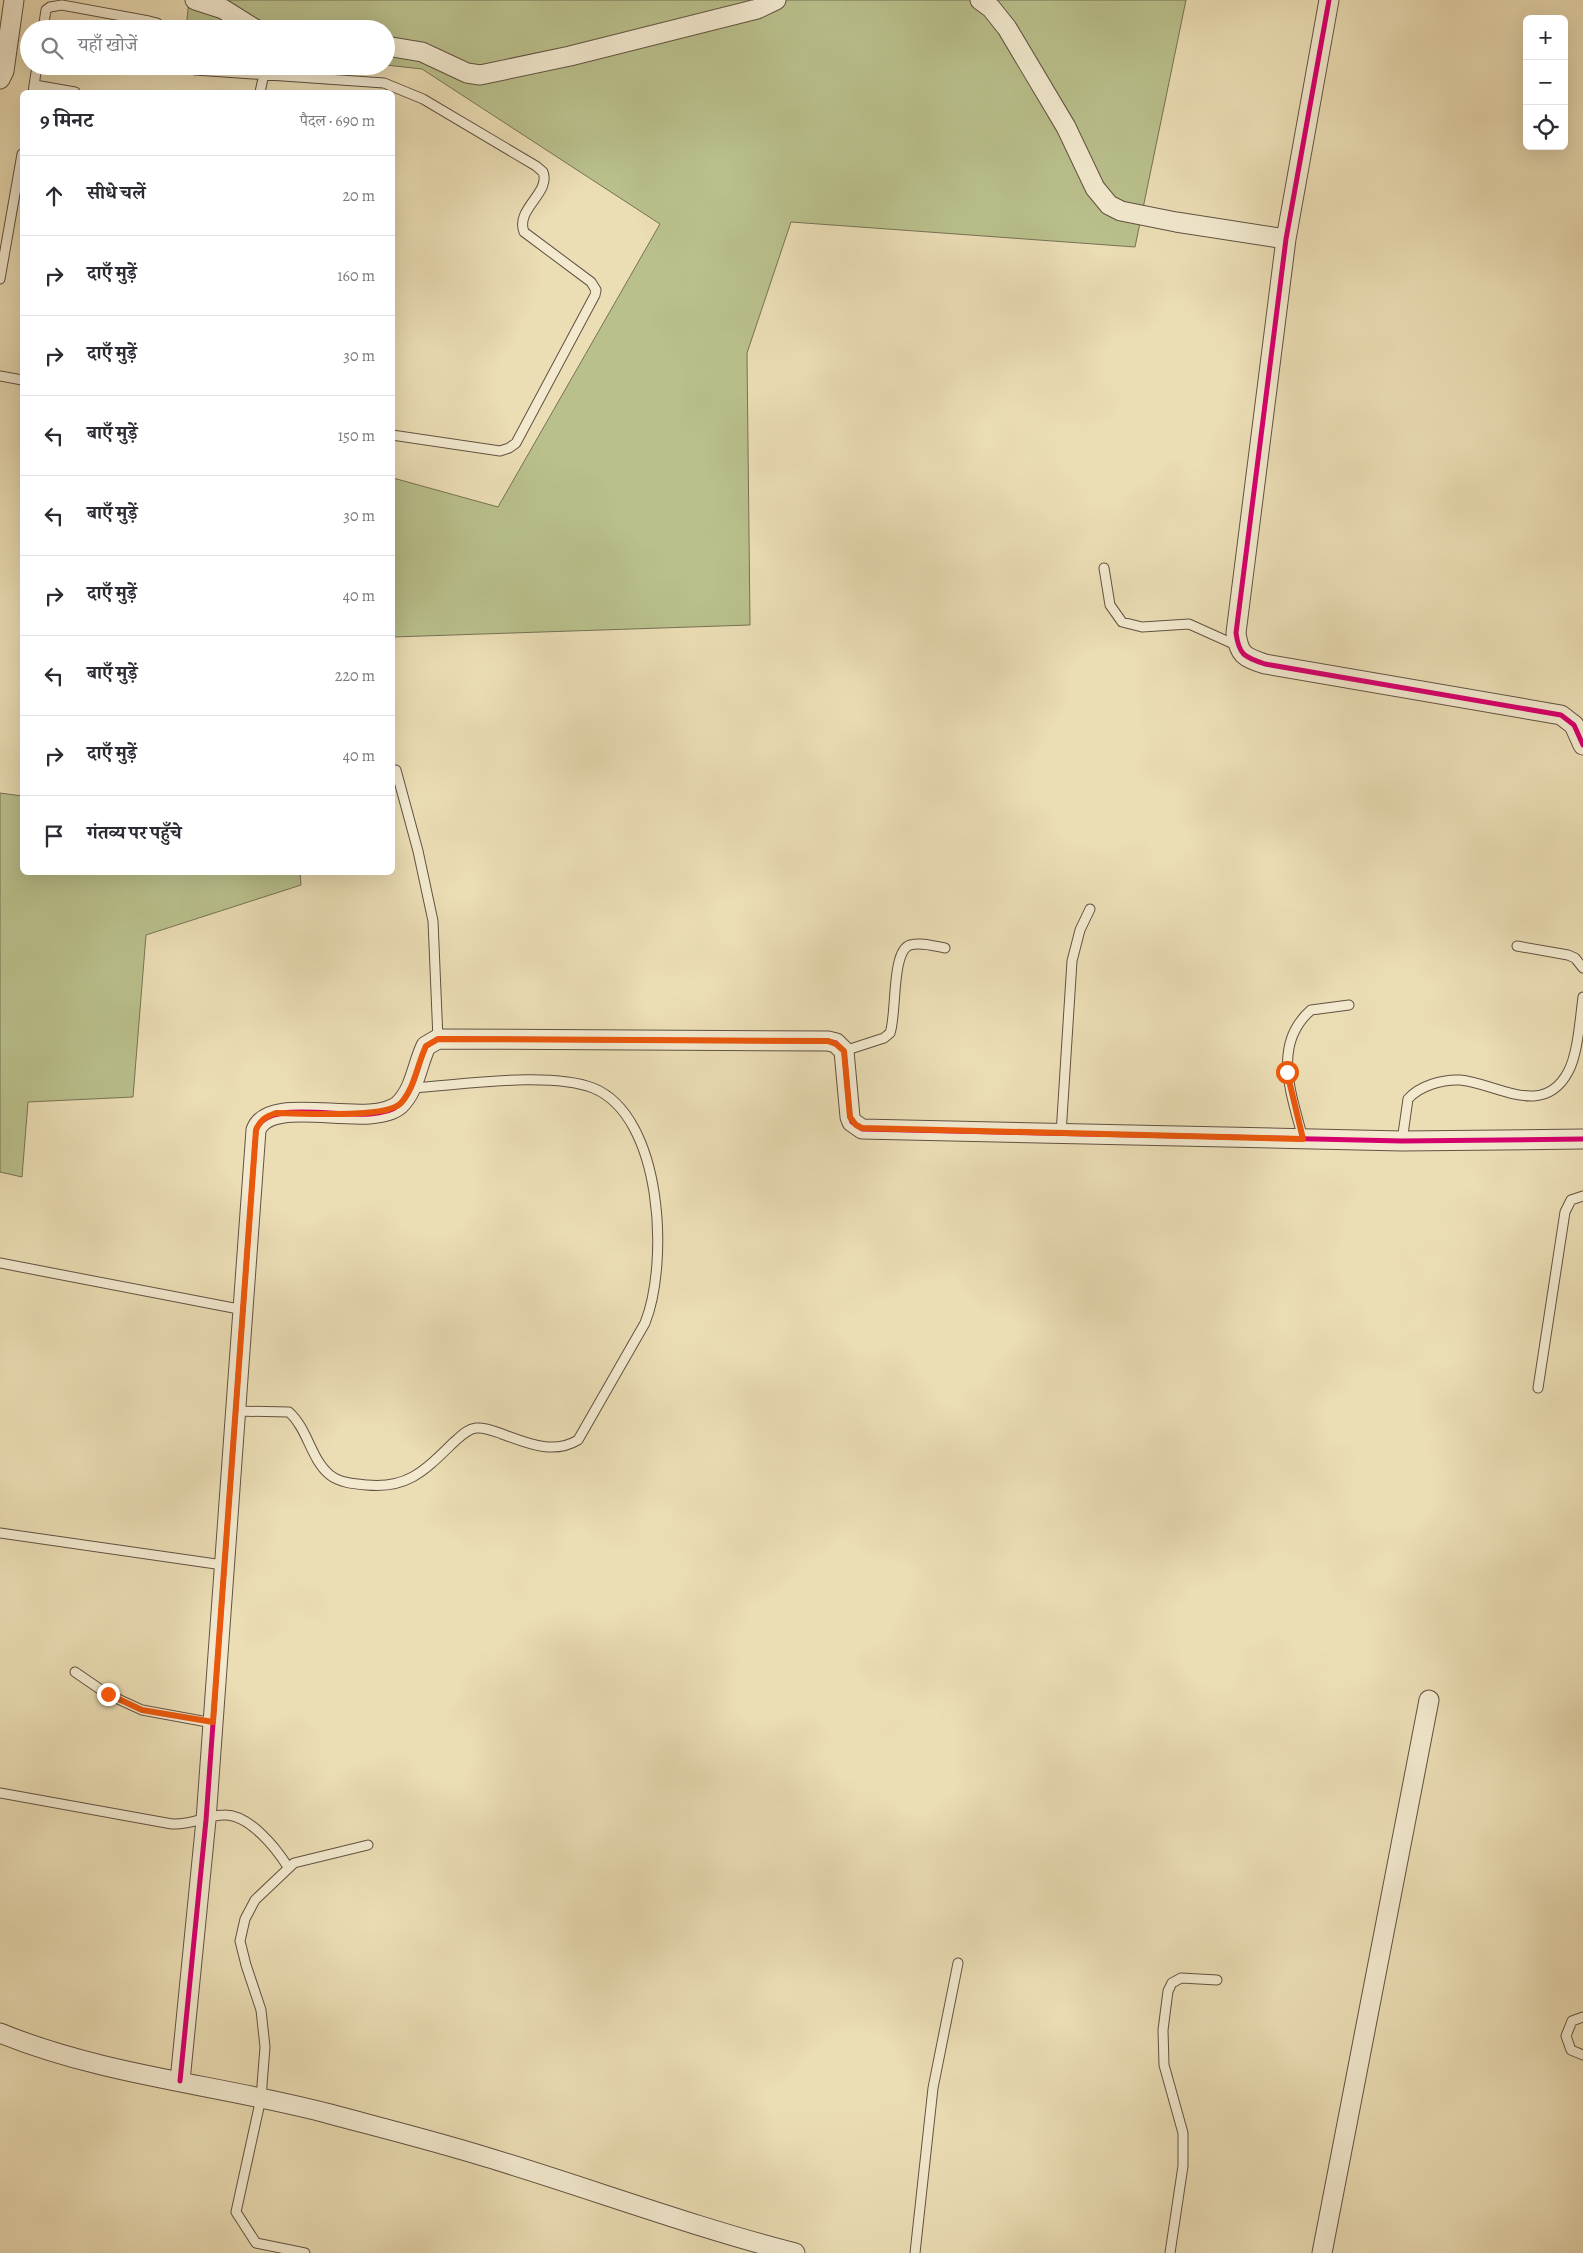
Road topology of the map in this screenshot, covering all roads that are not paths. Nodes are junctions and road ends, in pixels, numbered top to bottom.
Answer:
1 (14, 0) edge
2 (195, 0) edge
3 (776, 0) edge
4 (980, 0) edge
5 (1329, 0) edge
6 (44, 20) edge
7 (144, 20) edge
8 (240, 20) edge
9 (395, 48) edge
10 (36, 75) edge
11 (264, 75) edge
12 (279, 75) edge
13 (0, 79) edge
14 (34, 89) edge
15 (260, 90) edge
16 (20, 165) edge
17 (1286, 239) junction
18 (0, 279) edge
19 (0, 376) edge
20 (20, 380) edge
21 (395, 435) edge
22 (1104, 568) dead end
23 (1238, 646) junction
24 (1583, 745) edge
25 (396, 770) dead end
26 (1090, 910) dead end
27 (1517, 946) dead end
28 (945, 948) dead end
29 (1583, 968) edge
30 (1583, 997) edge
31 (1349, 1005) dead end
32 (438, 1039) junction
33 (844, 1051) junction
34 (411, 1088) junction
35 (1060, 1135) junction
36 (1303, 1139) junction
37 (1583, 1139) edge
38 (1402, 1141) junction
39 (1583, 1196) edge
40 (0, 1263) edge
41 (244, 1310) junction
42 (1538, 1388) dead end
43 (236, 1411) junction
44 (0, 1532) edge
45 (223, 1565) junction
46 (74, 1672) dead end
47 (1429, 1700) dead end
48 (213, 1722) junction
49 (0, 1793) edge
50 (206, 1820) junction
51 (368, 1845) dead end
52 (288, 1867) junction
53 (958, 1963) dead end
54 (1217, 1980) dead end
55 (1583, 2017) edge
56 (0, 2033) edge
57 (1583, 2055) edge
58 (180, 2081) junction
59 (261, 2098) junction
60 (305, 2253) edge
61 (795, 2253) edge
62 (915, 2253) edge
63 (1170, 2253) edge
64 (1322, 2253) edge

1 - 13 street
2 - 8 street
3 - 9 street
4 - 17 street
5 - 17 street
6 - 7 lane
10 - 14 lane
11 - 15 lane
12 - 21 lane
16 - 18 lane
17 - 23 street
19 - 20 lane
22 - 23 lane
23 - 24 street
25 - 32 lane
26 - 35 lane
27 - 29 lane
28 - 33 lane
30 - 38 lane
31 - 36 lane
32 - 33 street
32 - 34 street
33 - 35 street
34 - 41 street
34 - 43 lane
35 - 36 street
36 - 38 street
37 - 38 street
39 - 42 lane
40 - 41 lane
41 - 43 street
43 - 45 street
44 - 45 lane
45 - 48 street
46 - 48 lane
47 - 64 street
48 - 50 street
49 - 50 lane
50 - 52 lane
50 - 58 street
51 - 52 lane
52 - 59 lane
53 - 62 lane
54 - 63 lane
55 - 57 lane
56 - 58 street
58 - 59 street
59 - 60 lane
59 - 61 street

